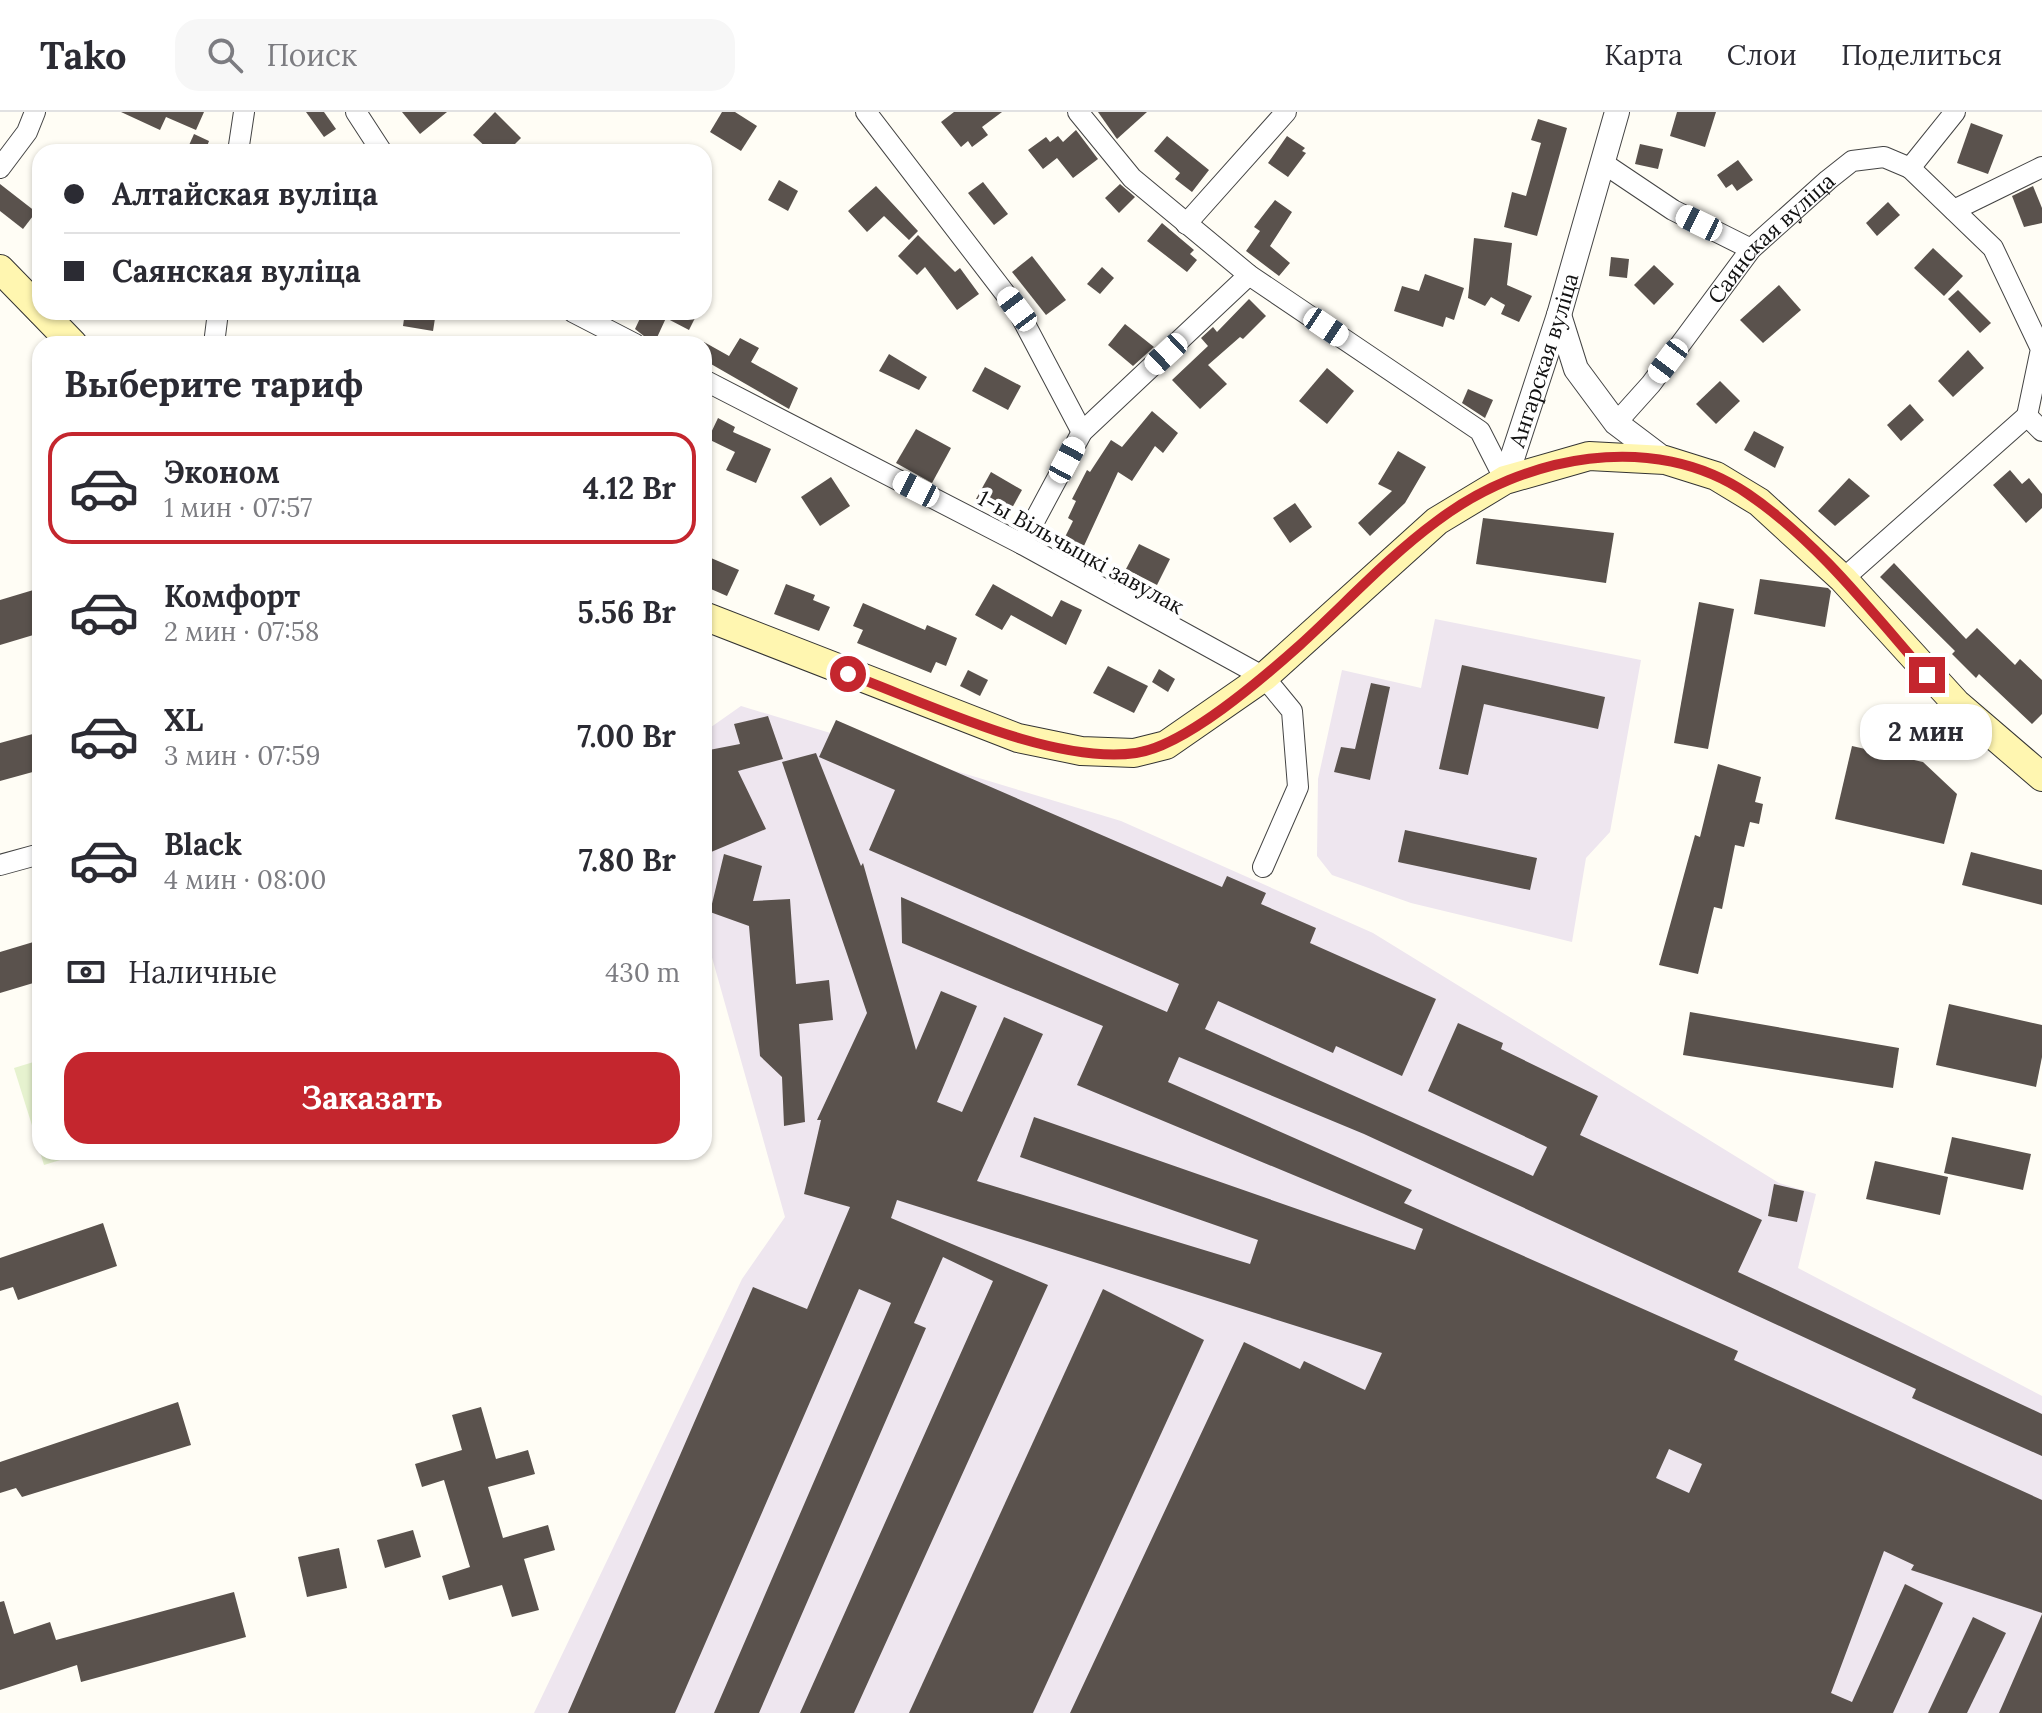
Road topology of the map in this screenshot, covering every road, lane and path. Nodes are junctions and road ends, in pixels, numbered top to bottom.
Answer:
1 (35, 112) edge
2 (244, 112) edge
3 (356, 112) edge
4 (866, 112) edge
5 (1078, 112) edge
6 (1286, 112) edge
7 (1617, 112) edge
8 (1955, 112) edge
9 (239, 144) edge
10 (377, 144) edge
11 (1603, 163) junction
12 (2042, 167) edge
13 (0, 168) edge
14 (1910, 168) junction
15 (1954, 210) junction
16 (1186, 224) junction
17 (1751, 249) junction
18 (0, 269) edge
19 (1249, 275) junction
20 (32, 302) edge
21 (1559, 315) junction
22 (50, 320) edge
23 (588, 320) edge
24 (65, 336) edge
25 (620, 336) edge
26 (712, 384) edge
27 (2027, 416) junction
28 (1616, 423) junction
29 (2042, 431) edge
30 (1082, 432) junction
31 (1665, 460) junction
32 (1505, 480) junction
33 (1022, 544) junction
34 (1843, 579) junction
35 (712, 619) edge
36 (1264, 677) junction
37 (2042, 777) edge
38 (32, 856) edge
39 (0, 865) edge
40 (1263, 867) dead end

1 - 13 street
2 - 9 street
3 - 10 street
4 - 30 street
5 - 16 street
6 - 16 street
7 - 11 street, Ангарская вуліца
8 - 14 street
11 - 17 street
11 - 21 street, Ангарская вуліца
12 - 15 street
14 - 15 street
14 - 17 street, Саянская вуліца
15 - 27 street
16 - 19 street
17 - 28 street, Саянская вуліца
18 - 20 main road
19 - 30 street
19 - 32 street
21 - 28 street
21 - 32 street, Ангарская вуліца
22 - 24 main road
23 - 25 street
26 - 33 street, 1-ы Вільчыцкі завулак
27 - 29 street
27 - 34 street
28 - 31 street
30 - 33 street
31 - 32 main road
31 - 34 main road
32 - 36 main road
33 - 36 street, 1-ы Вільчыцкі завулак
34 - 37 main road
35 - 36 main road
36 - 40 street
38 - 39 street

